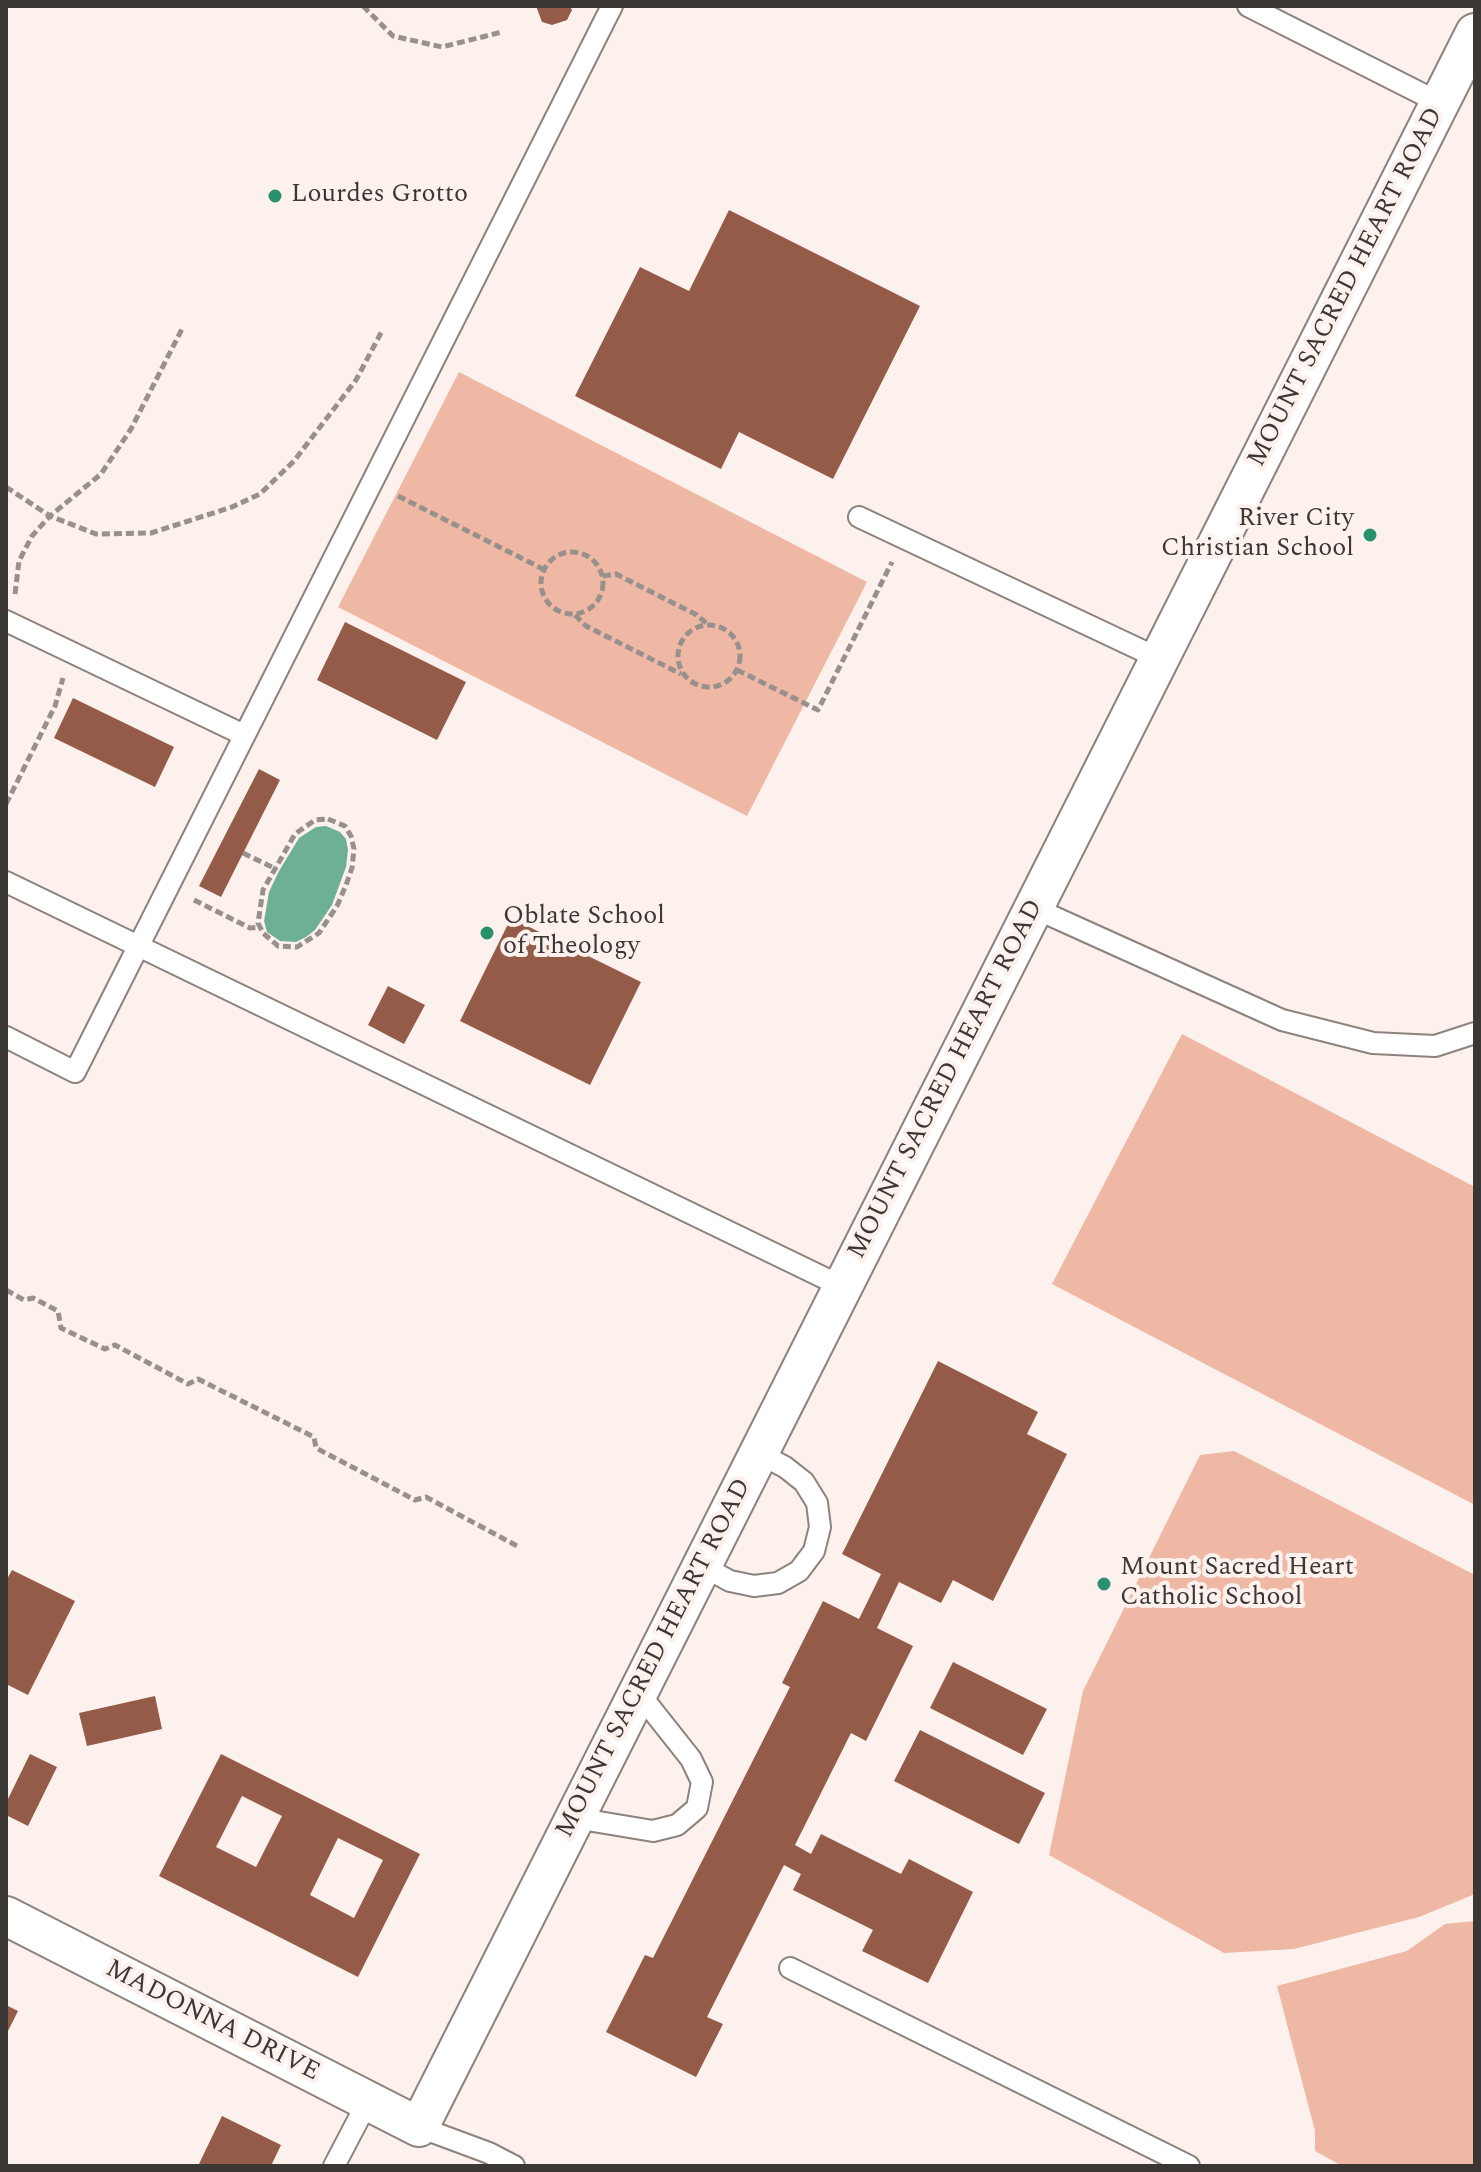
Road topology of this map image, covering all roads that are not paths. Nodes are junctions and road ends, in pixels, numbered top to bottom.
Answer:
1 (612, 6) edge
2 (1248, 6) edge
3 (1475, 34) edge
4 (1440, 103) junction
5 (859, 517) dead end
6 (6, 621) edge
7 (1160, 659) junction
8 (244, 735) junction
9 (6, 882) edge
10 (1034, 908) junction
11 (138, 946) junction
12 (1475, 1033) edge
13 (6, 1037) edge
14 (843, 1287) junction
15 (758, 1453) junction
16 (702, 1566) junction
17 (638, 1692) junction
18 (575, 1818) junction
19 (6, 1916) edge
20 (790, 1968) dead end
21 (368, 2101) junction
22 (419, 2127) junction
23 (334, 2166) edge
24 (514, 2166) edge
25 (1189, 2166) edge

1 - 8 lane
2 - 4 lane
3 - 4 street, MOUNT SACRED HEART ROAD
4 - 7 street, MOUNT SACRED HEART ROAD
5 - 7 lane
6 - 8 lane
7 - 10 street, MOUNT SACRED HEART ROAD
8 - 11 lane
9 - 11 lane
10 - 12 lane
10 - 14 street, MOUNT SACRED HEART ROAD
11 - 13 lane
11 - 14 lane
14 - 15 street, MOUNT SACRED HEART ROAD
15 - 16 street, MOUNT SACRED HEART ROAD
15 - 16 lane
16 - 17 street, MOUNT SACRED HEART ROAD
17 - 18 street, MOUNT SACRED HEART ROAD
17 - 18 lane
18 - 22 street, MOUNT SACRED HEART ROAD
19 - 21 street, MADONNA DRIVE
20 - 25 lane
21 - 22 street, MADONNA DRIVE
21 - 23 lane
22 - 24 lane

